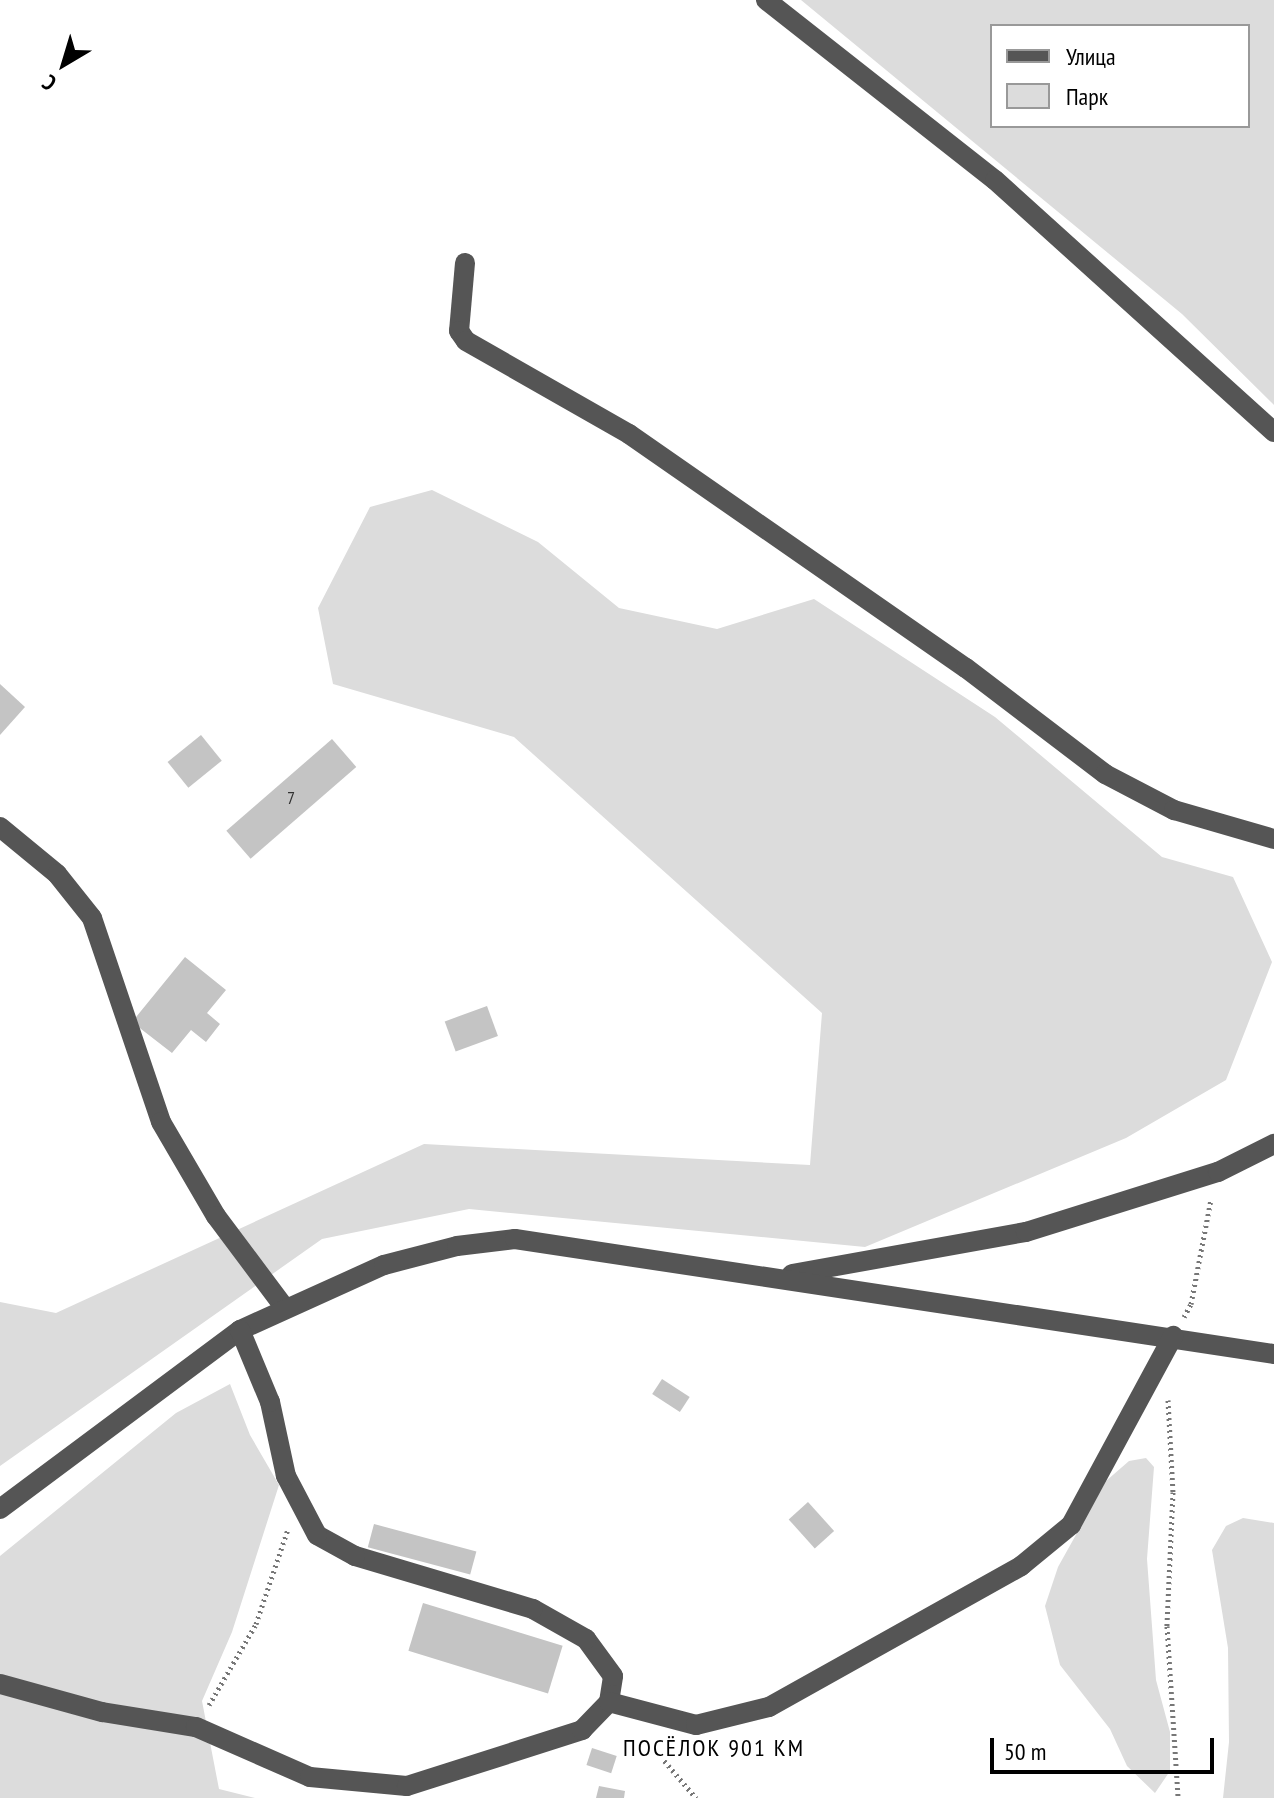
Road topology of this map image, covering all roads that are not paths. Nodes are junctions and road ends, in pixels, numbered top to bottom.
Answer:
1 (766, 0) edge
2 (465, 263) dead end
3 (1274, 432) edge
4 (0, 827) edge
5 (1274, 839) edge
6 (1273, 1145) edge
7 (776, 1277) junction
8 (284, 1307) junction
9 (240, 1330) junction
10 (1173, 1336) junction
11 (1274, 1354) edge
12 (0, 1509) edge
13 (0, 1684) edge
14 (609, 1702) junction

1 - 3 street
2 - 5 street
4 - 8 street
6 - 7 street
7 - 8 street
7 - 10 street
8 - 9 street
9 - 12 street
9 - 14 street
10 - 11 street
10 - 14 street
13 - 14 street

